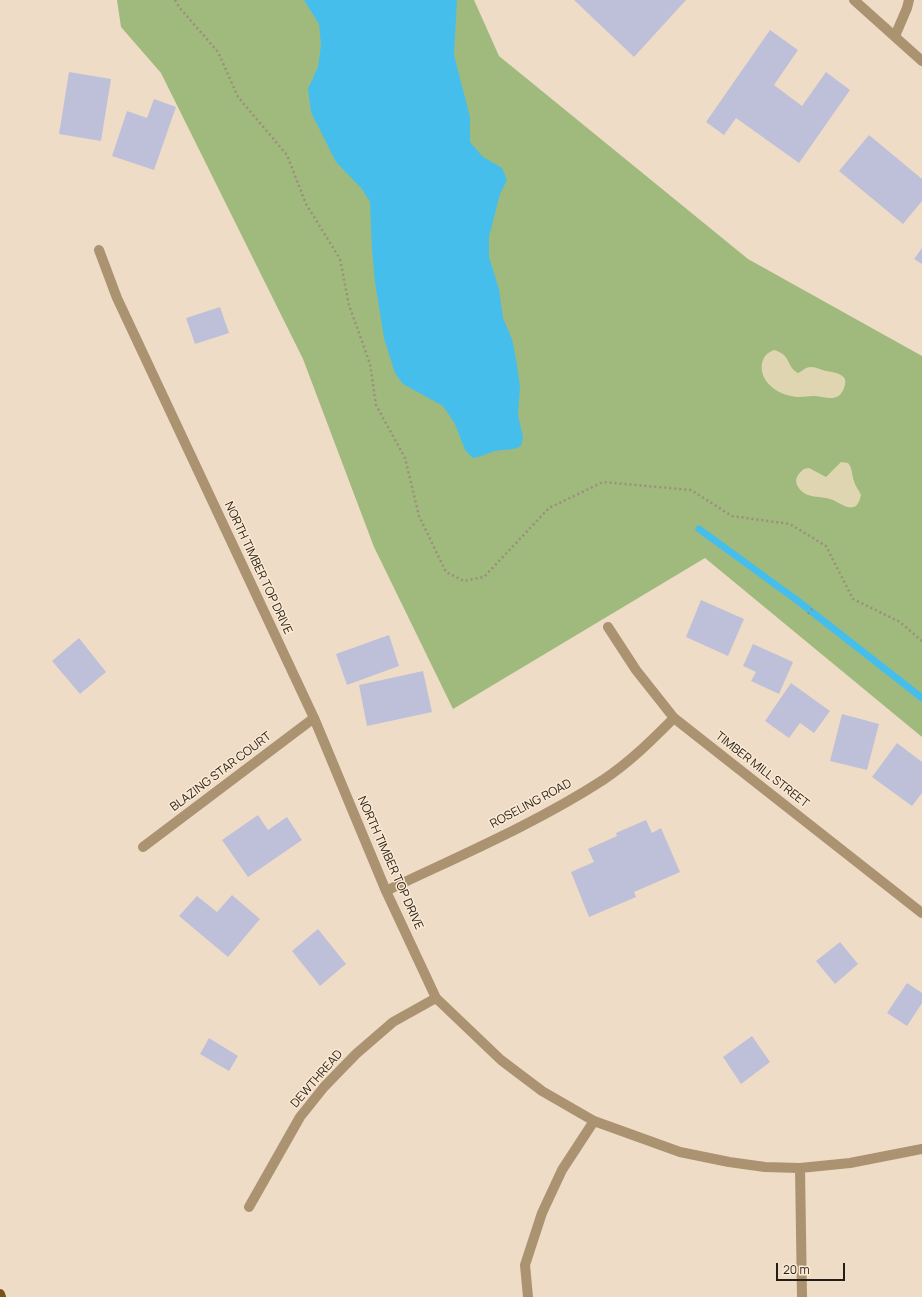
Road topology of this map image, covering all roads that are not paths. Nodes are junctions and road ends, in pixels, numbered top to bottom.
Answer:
1 (854, 0) edge
2 (909, 0) edge
3 (895, 36) junction
4 (922, 61) edge
5 (99, 250) dead end
6 (608, 626) dead end
7 (314, 718) junction
8 (674, 718) junction
9 (143, 846) dead end
10 (386, 892) junction
11 (922, 913) edge
12 (436, 998) junction
13 (594, 1121) junction
14 (922, 1149) edge
15 (800, 1168) junction
16 (249, 1207) dead end
17 (0, 1294) edge
18 (1, 1297) edge
19 (528, 1297) edge
20 (802, 1297) edge

1 - 3 street
2 - 3 street
3 - 4 street
5 - 7 street, NORTH TIMBER TOP DRIVE
6 - 8 street, TIMBER MILL STREET
7 - 9 street, BLAZING STAR COURT
7 - 10 street, NORTH TIMBER TOP DRIVE
8 - 10 street, ROSELING ROAD
8 - 11 street, TIMBER MILL STREET
10 - 12 street, NORTH TIMBER TOP DRIVE
12 - 13 street, NORTH TIMBER TOP DRIVE
12 - 16 street, DEWTHREAD
13 - 15 street, NORTH TIMBER TOP DRIVE
13 - 19 street
14 - 15 street, NORTH TIMBER TOP DRIVE
15 - 20 street
17 - 18 main road

